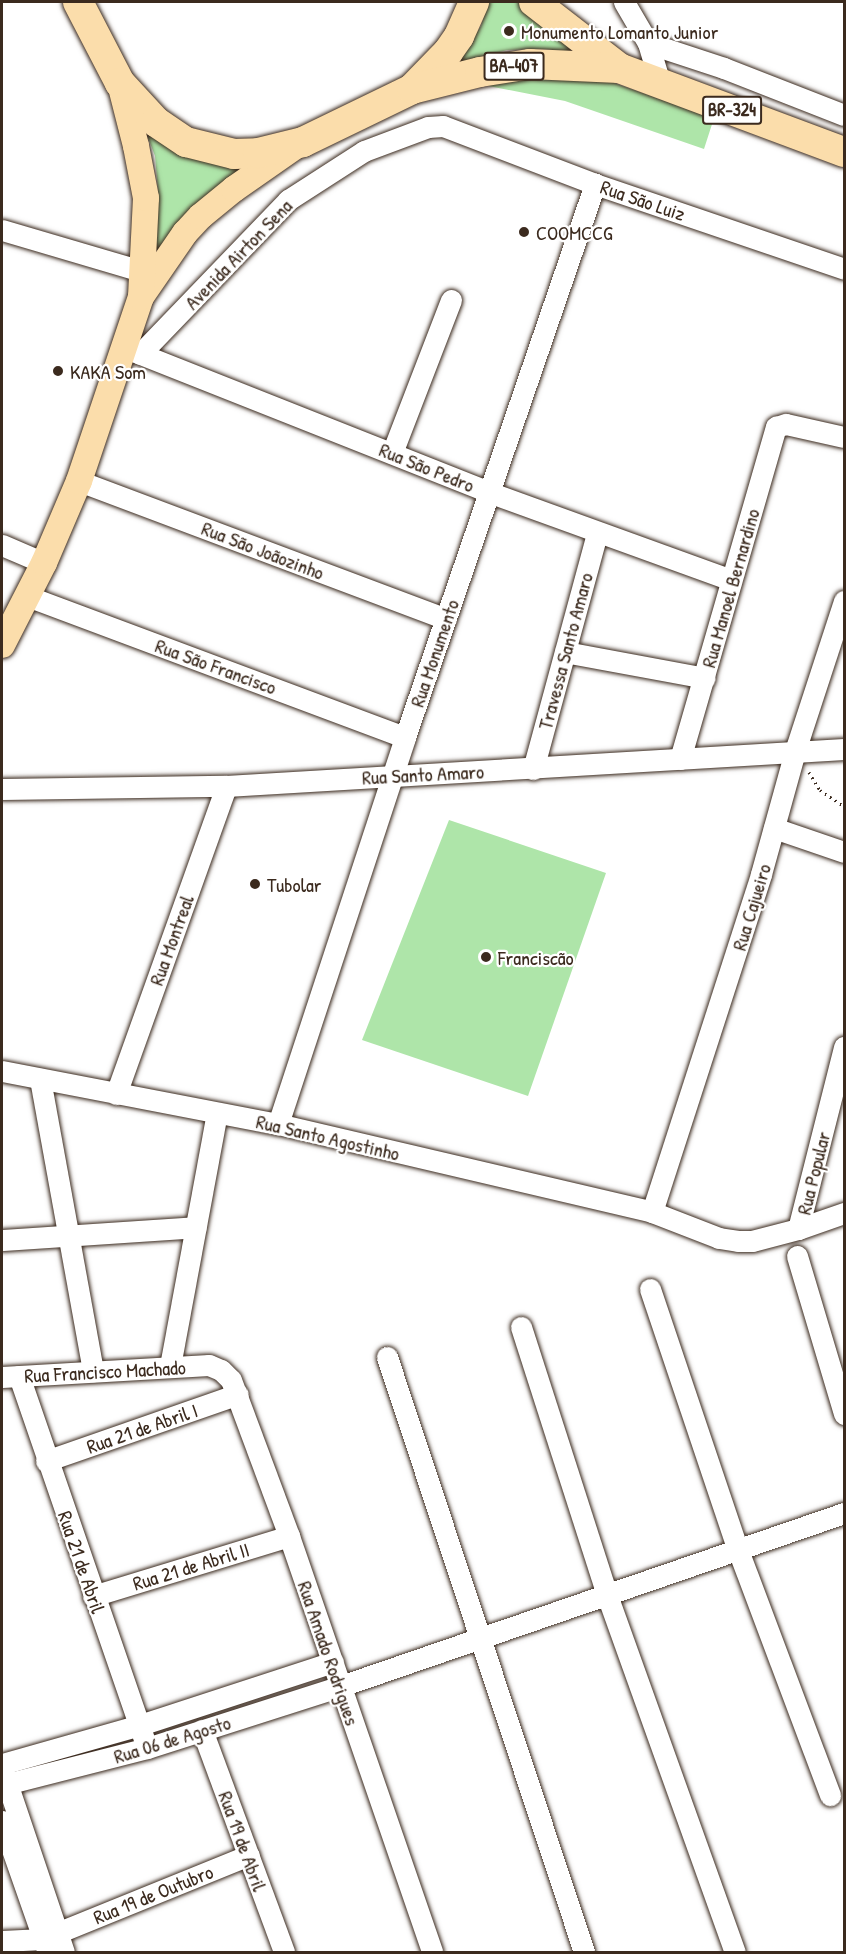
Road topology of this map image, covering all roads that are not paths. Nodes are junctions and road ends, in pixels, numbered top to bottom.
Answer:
1 (78, 2) edge
2 (474, 2) edge
3 (534, 2) edge
4 (624, 2) edge
5 (648, 44) junction
6 (619, 68) junction
7 (120, 83) junction
8 (660, 83) junction
9 (412, 89) junction
10 (844, 115) edge
11 (443, 126) joint
12 (303, 142) junction
13 (844, 152) edge
14 (595, 184) junction
15 (2, 230) edge
16 (844, 269) edge
17 (149, 273) junction
18 (451, 300) dead end
19 (133, 351) junction
20 (844, 437) edge
21 (392, 453) junction
22 (79, 481) junction
23 (490, 493) junction
24 (597, 533) junction
25 (2, 545) edge
26 (44, 563) junction
27 (731, 580) junction
28 (27, 596) junction
29 (844, 601) edge
30 (447, 619) junction
31 (2, 645) edge
32 (837, 645) edge
33 (565, 652) junction
34 (705, 678) junction
35 (405, 736) junction
36 (844, 749) edge
37 (795, 751) junction
38 (680, 759) junction
39 (533, 769) junction
40 (394, 776) junction
41 (226, 786) junction
42 (2, 789) edge
43 (774, 828) junction
44 (844, 852) edge
45 (844, 1047) edge
46 (2, 1071) edge
47 (40, 1079) junction
48 (840, 1081) edge
49 (116, 1094) junction
50 (217, 1113) junction
51 (278, 1124) junction
52 (652, 1212) junction
53 (844, 1213) edge
54 (196, 1227) junction
55 (798, 1229) junction
56 (69, 1234) junction
57 (2, 1240) edge
58 (797, 1256) dead end
59 (650, 1289) dead end
60 (521, 1327) dead end
61 (387, 1357) dead end
62 (208, 1365) joint
63 (170, 1366) junction
64 (93, 1371) junction
65 (10, 1376) edge
66 (238, 1394) junction
67 (844, 1414) edge
68 (46, 1461) junction
69 (844, 1513) edge
70 (289, 1536) junction
71 (738, 1550) junction
72 (607, 1595) junction
73 (93, 1596) junction
74 (479, 1640) junction
75 (333, 1662) junction
76 (341, 1686) junction
77 (140, 1725) junction
78 (202, 1730) junction
79 (147, 1748) junction
80 (3, 1775) edge
81 (830, 1795) dead end
82 (2, 1821) edge
83 (249, 1855) junction
84 (2, 1941) edge
85 (53, 1944) edge
86 (284, 1953) edge
87 (432, 1953) edge
88 (584, 1953) edge
89 (735, 1953) edge

1 - 7 highway
2 - 9 highway
3 - 6 highway
4 - 5 street
5 - 8 street
5 - 10 street
6 - 8 highway, BR-324
6 - 9 highway, BA-407
7 - 12 highway
7 - 17 main road, Avenida Airton Sena
8 - 13 highway, BR-324
9 - 12 highway
11 - 14 street, Rua São Luiz
11 - 19 street, Avenida Airton Sena
12 - 17 main road
14 - 16 street, Rua São Luiz
14 - 23 street, Rua Monumento
15 - 17 street
17 - 19 main road, Avenida Airton Sena
18 - 21 street
19 - 21 street, Rua São Pedro
19 - 22 main road, Avenida Airton Sena
20 - 27 street, Rua Manoel Bernardino
21 - 23 street, Rua São Pedro
22 - 26 main road, Avenida Airton Sena
22 - 30 street, Rua São Joãozinho
23 - 24 street, Rua São Pedro
23 - 30 street, Rua Monumento
24 - 27 street, Rua São Pedro
24 - 33 street, Travessa Santo Amaro
25 - 26 street
26 - 28 main road, Avenida Airton Sena
27 - 34 street, Rua Manoel Bernardino
28 - 31 main road, Avenida Airton Sena
28 - 35 street, Rua São Francisco
29 - 32 street, Rua Cajueiro
30 - 35 street, Rua Monumento
32 - 37 street, Rua Cajueiro
33 - 34 street
33 - 39 street, Travessa Santo Amaro
34 - 38 street, Rua Manoel Bernardino
35 - 40 street, Rua Monumento
36 - 37 street, Rua Santo Amaro
37 - 38 street, Rua Santo Amaro
37 - 43 street, Rua Cajueiro
38 - 39 street, Rua Santo Amaro
39 - 40 street, Rua Santo Amaro
40 - 41 street, Rua Santo Amaro
40 - 51 street, Rua Monumento
41 - 42 street, Rua Santo Amaro
41 - 49 street, Rua Montreal
43 - 44 street
43 - 52 street, Rua Cajueiro
45 - 48 street, Rua Popular
46 - 47 street, Rua Santo Agostinho
47 - 49 street, Rua Santo Agostinho
47 - 56 street
48 - 55 street, Rua Popular
49 - 50 street, Rua Santo Agostinho
50 - 51 street, Rua Santo Agostinho
50 - 54 street
51 - 52 street, Rua Santo Agostinho
52 - 55 street, Rua Santo Agostinho
53 - 55 street, Rua Santo Agostinho
54 - 56 street
54 - 63 street
56 - 57 street
56 - 64 street
58 - 67 street
59 - 71 street
60 - 72 street
61 - 74 street
62 - 63 street, Rua Francisco Machado
62 - 66 street, Rua Amado Rodrigues
63 - 64 street, Rua Francisco Machado
64 - 65 street, Rua Francisco Machado
65 - 68 street, Rua 21 de Abril
66 - 68 street, Rua 21 de Abril I
66 - 70 street, Rua Amado Rodrigues
68 - 73 street, Rua 21 de Abril
69 - 71 street, Rua 06 de Agosto
70 - 73 street, Rua 21 de Abril II
70 - 75 street, Rua Amado Rodrigues
71 - 72 street, Rua 06 de Agosto
71 - 81 street
72 - 74 street, Rua 06 de Agosto
72 - 89 street
73 - 77 street, Rua 21 de Abril
74 - 76 street, Rua 06 de Agosto
74 - 88 street
75 - 76 street, Rua Amado Rodrigues
75 - 77 street, Rua 06 de Agosto
76 - 78 street, Rua 06 de Agosto
76 - 87 street, Rua Amado Rodrigues
77 - 79 street, Rua 21 de Abril
77 - 80 street, Rua 06 de Agosto
78 - 79 street, Rua 06 de Agosto
78 - 83 street, Rua 19 de Abril
79 - 80 street, Rua 06 de Agosto
80 - 85 street
82 - 85 street
83 - 85 street, Rua 19 de Outubro
83 - 86 street, Rua 19 de Abril
84 - 85 street, Rua 19 de Outubro

